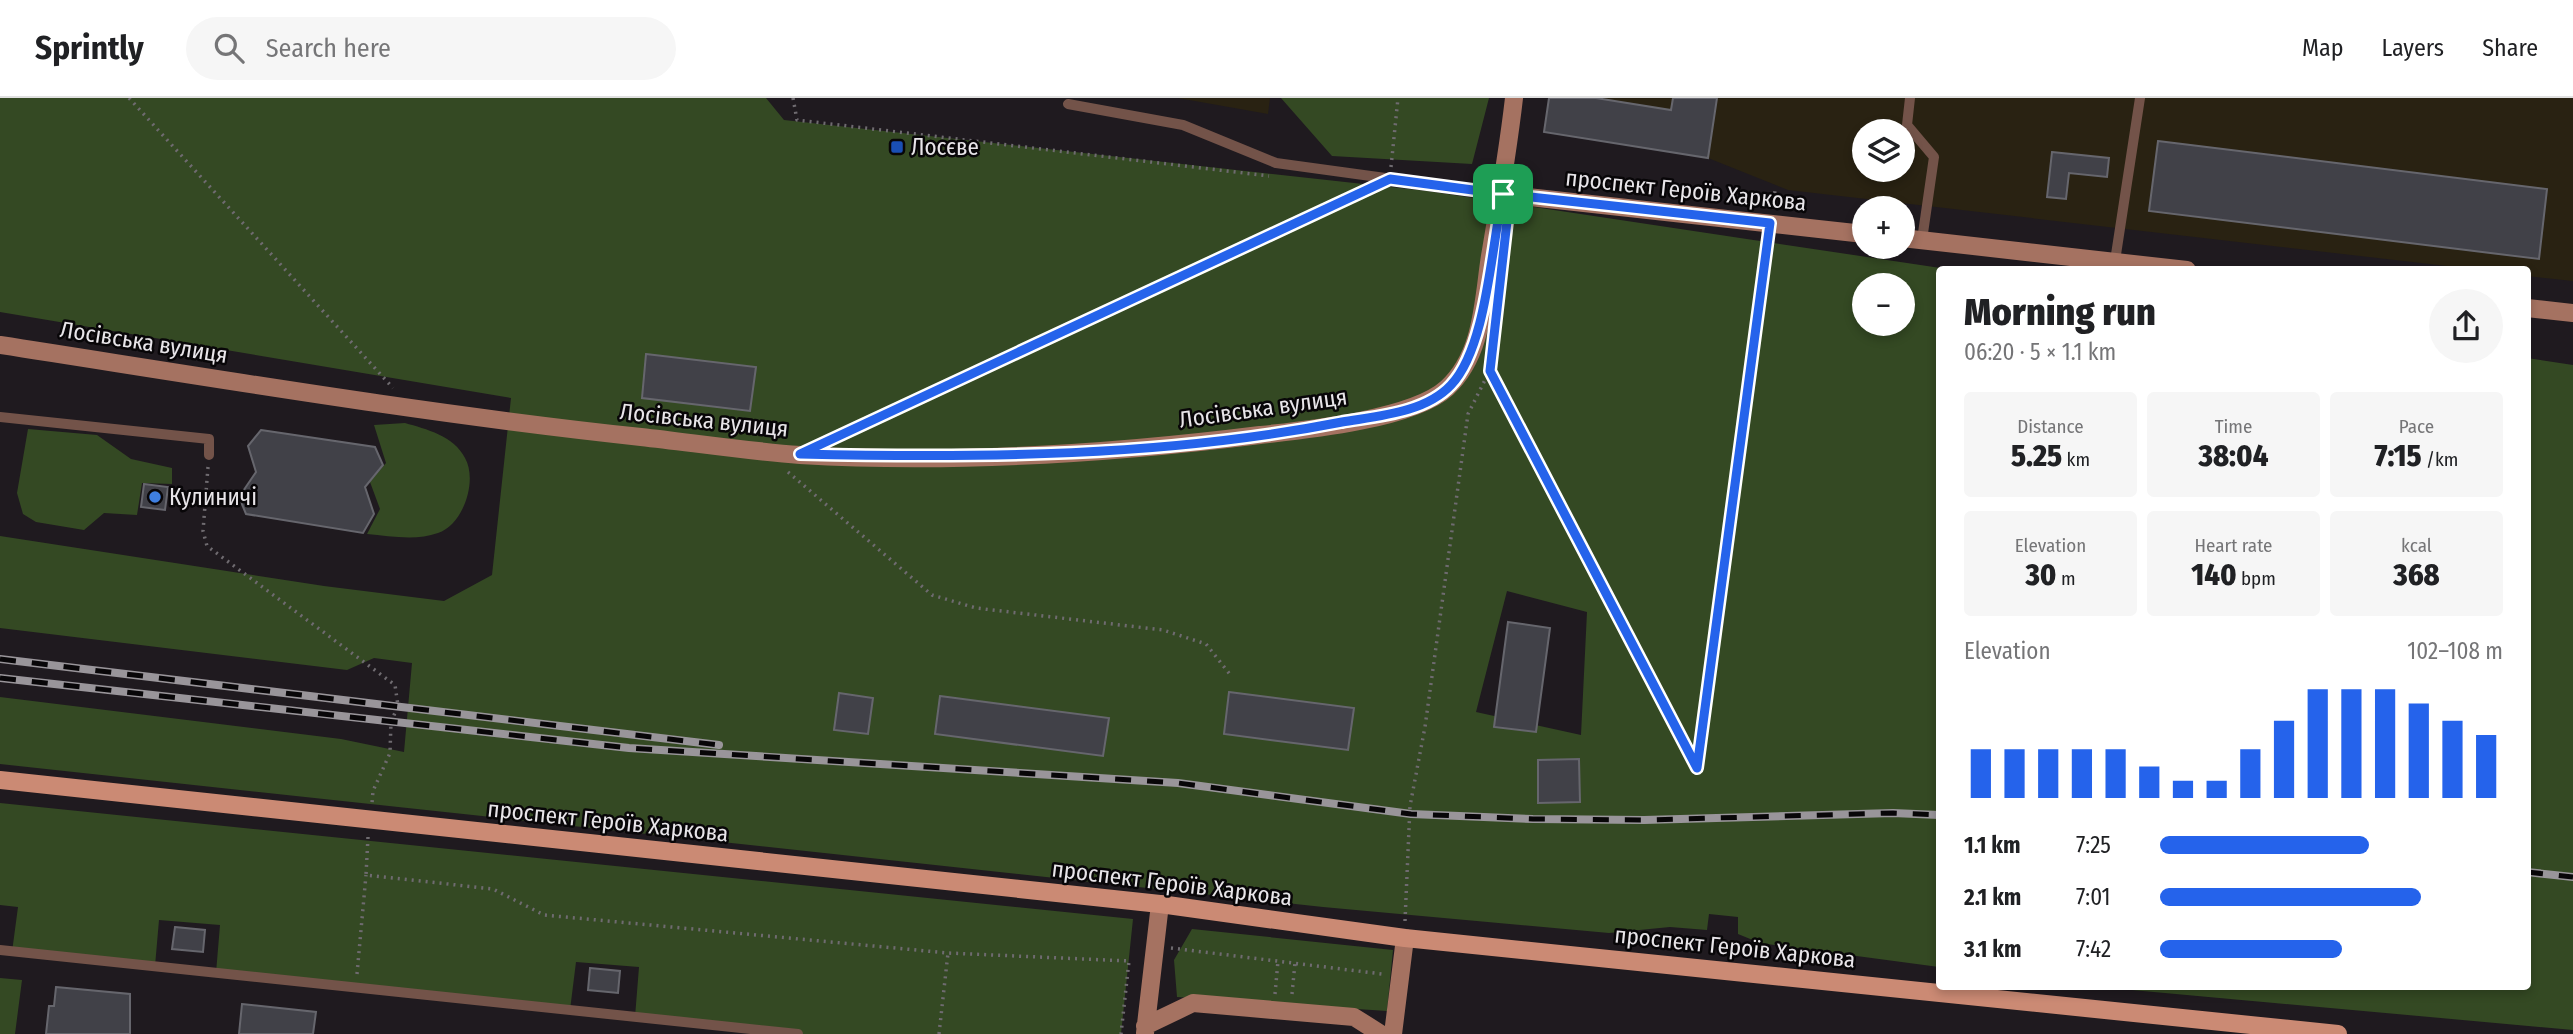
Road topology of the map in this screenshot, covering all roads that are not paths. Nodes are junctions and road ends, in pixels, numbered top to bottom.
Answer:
1 (1514, 98) edge
2 (1910, 98) edge
3 (2140, 98) edge
4 (1068, 104) dead end
5 (1503, 194) junction
6 (1852, 233) edge
7 (1915, 239) edge
8 (1922, 240) junction
9 (2115, 261) junction
10 (2156, 266) edge
11 (2531, 308) edge
12 (2573, 313) edge
13 (0, 345) edge
14 (0, 417) edge
15 (209, 455) road end
16 (0, 780) edge
17 (1160, 904) junction
18 (1405, 937) junction
19 (0, 950) edge
20 (1145, 1030) edge
21 (798, 1034) edge
22 (1381, 1034) edge
23 (1393, 1034) edge
24 (2337, 1034) edge

1 - 5 main road, Лосівська вулиця
2 - 8 lane
3 - 9 lane
4 - 5 lane
5 - 6 main road, проспект Героїв Харкова
5 - 13 main road, Лосівська вулиця
7 - 8 main road
8 - 9 main road
9 - 10 main road
11 - 12 main road
14 - 15 lane
16 - 17 main road, проспект Героїв Харкова
17 - 18 main road, проспект Героїв Харкова
17 - 20 main road
18 - 23 main road
18 - 24 main road, проспект Героїв Харкова
19 - 21 lane
20 - 22 main road

